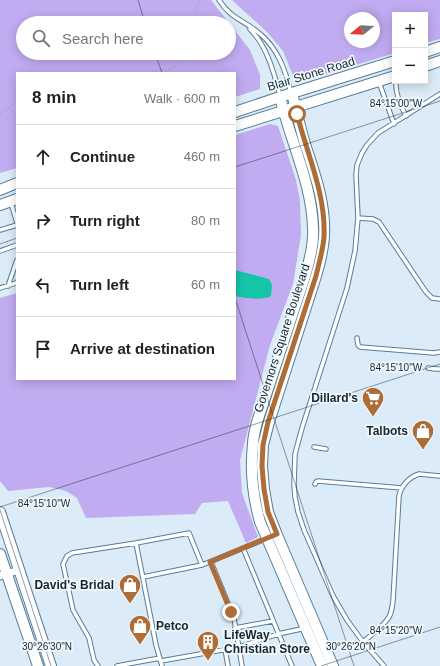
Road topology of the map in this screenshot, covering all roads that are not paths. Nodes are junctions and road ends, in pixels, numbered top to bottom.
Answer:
1 (219, 0) edge
2 (234, 16) edge
3 (236, 18) edge
4 (247, 25) junction
5 (440, 47) edge
6 (428, 51) edge
7 (440, 61) edge
8 (391, 63) edge
9 (428, 65) edge
10 (392, 77) edge
11 (379, 80) junction
12 (396, 84) edge
13 (292, 93) junction
14 (440, 94) edge
15 (280, 97) junction
16 (295, 107) junction
17 (283, 110) junction
18 (236, 112) edge
19 (406, 116) junction
20 (394, 124) junction
21 (236, 126) edge
22 (0, 190) edge
23 (15, 192) edge
24 (0, 205) edge
25 (16, 208) edge
26 (358, 218) junction
27 (16, 224) edge
28 (0, 230) edge
29 (16, 245) edge
30 (0, 250) edge
31 (16, 263) edge
32 (308, 263) junction
33 (319, 267) junction
34 (16, 283) edge
35 (8, 286) junction
36 (0, 288) edge
37 (440, 300) edge
38 (357, 338) dead end
39 (440, 352) edge
40 (428, 368) dead end
41 (440, 368) edge
42 (313, 395) junction
43 (329, 401) dead end
44 (314, 447) dead end
45 (326, 449) dead end
46 (440, 476) edge
47 (315, 484) dead end
48 (402, 488) junction
49 (0, 512) edge
50 (277, 534) junction
51 (266, 539) junction
52 (136, 543) junction
53 (243, 548) junction
54 (0, 554) edge
55 (210, 562) junction
56 (202, 565) junction
57 (19, 570) junction
58 (3, 575) edge
59 (143, 577) junction
60 (273, 621) junction
61 (235, 628) junction
62 (306, 628) junction
63 (278, 634) junction
64 (363, 642) junction
65 (239, 647) junction
66 (225, 650) junction
67 (160, 660) junction
68 (378, 660) junction
69 (319, 663) edge
70 (38, 666) edge
71 (51, 666) edge
72 (98, 666) edge
73 (117, 666) edge
74 (162, 666) edge
75 (228, 666) edge
76 (242, 666) edge
77 (292, 666) edge
78 (333, 666) edge
79 (379, 666) edge
80 (384, 666) edge

1 - 2 lane, Governors Square Boulevard
3 - 4 lane, Governors Square Boulevard
4 - 13 lane, Governors Square Boulevard
4 - 15 lane, Governors Square Boulevard
5 - 6 street
7 - 9 street
8 - 11 street
8 - 13 street, Blair Stone Road
10 - 11 street
11 - 16 street
11 - 20 lane
12 - 19 lane
13 - 15 street, Blair Stone Road
13 - 16 street, Governors Square Boulevard
14 - 19 lane
15 - 17 street, Governors Square Boulevard
15 - 18 street, Blair Stone Road
16 - 17 street
16 - 33 street, Governors Square Boulevard
17 - 21 street
17 - 32 street, Governors Square Boulevard
19 - 20 lane
20 - 26 lane
22 - 23 street
23 - 24 street
23 - 25 lane
26 - 37 lane
26 - 42 lane
27 - 28 lane
29 - 30 lane
31 - 35 lane
32 - 33 street
32 - 51 street, Governors Square Boulevard
33 - 50 street, Governors Square Boulevard
34 - 35 lane
35 - 36 lane
38 - 39 lane
40 - 41 lane
42 - 43 lane
42 - 64 lane
44 - 45 lane
46 - 48 lane
47 - 48 lane
48 - 64 lane
49 - 57 street
50 - 51 street
50 - 78 street, Governors Square Boulevard
51 - 53 lane
51 - 62 street, Governors Square Boulevard
52 - 56 lane
52 - 59 lane
52 - 72 lane
53 - 55 lane
53 - 60 lane
54 - 58 street
55 - 56 lane
55 - 61 lane
56 - 59 lane
57 - 58 street
57 - 71 street
58 - 70 street
59 - 67 lane
60 - 61 lane
60 - 63 lane
61 - 65 lane
62 - 63 lane
62 - 69 street, Governors Square Boulevard
63 - 65 lane
63 - 77 lane
64 - 68 lane
65 - 66 lane
65 - 76 lane
66 - 67 lane
66 - 75 lane
67 - 73 lane
67 - 74 lane
68 - 79 lane
68 - 80 lane

